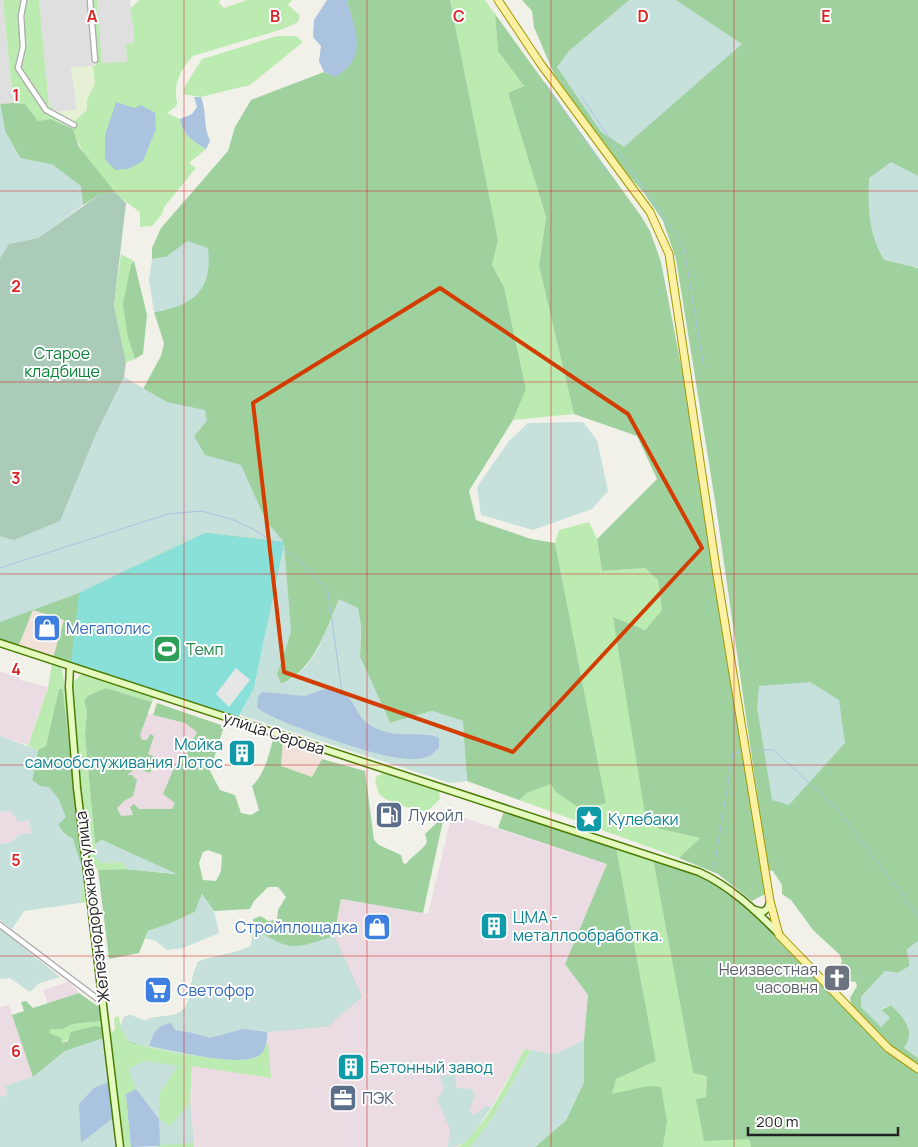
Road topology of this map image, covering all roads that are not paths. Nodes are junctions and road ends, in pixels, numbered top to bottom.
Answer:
1 (24, 0) edge
2 (90, 0) edge
3 (498, 0) edge
4 (95, 60) dead end
5 (74, 125) dead end
6 (0, 644) edge
7 (70, 667) junction
8 (770, 901) junction
9 (755, 910) junction
10 (0, 925) edge
11 (780, 935) junction
12 (103, 1003) junction
13 (918, 1069) edge
14 (120, 1147) edge

1 - 5 street
2 - 4 street
3 - 8 main road
6 - 7 main road, улица Серова
7 - 9 main road, улица Серова
7 - 12 main road, Железнодорожная улица
8 - 9 main road
8 - 11 main road
9 - 11 main road, улица Серова
10 - 12 street
11 - 13 main road
12 - 14 main road, Железнодорожная улица

